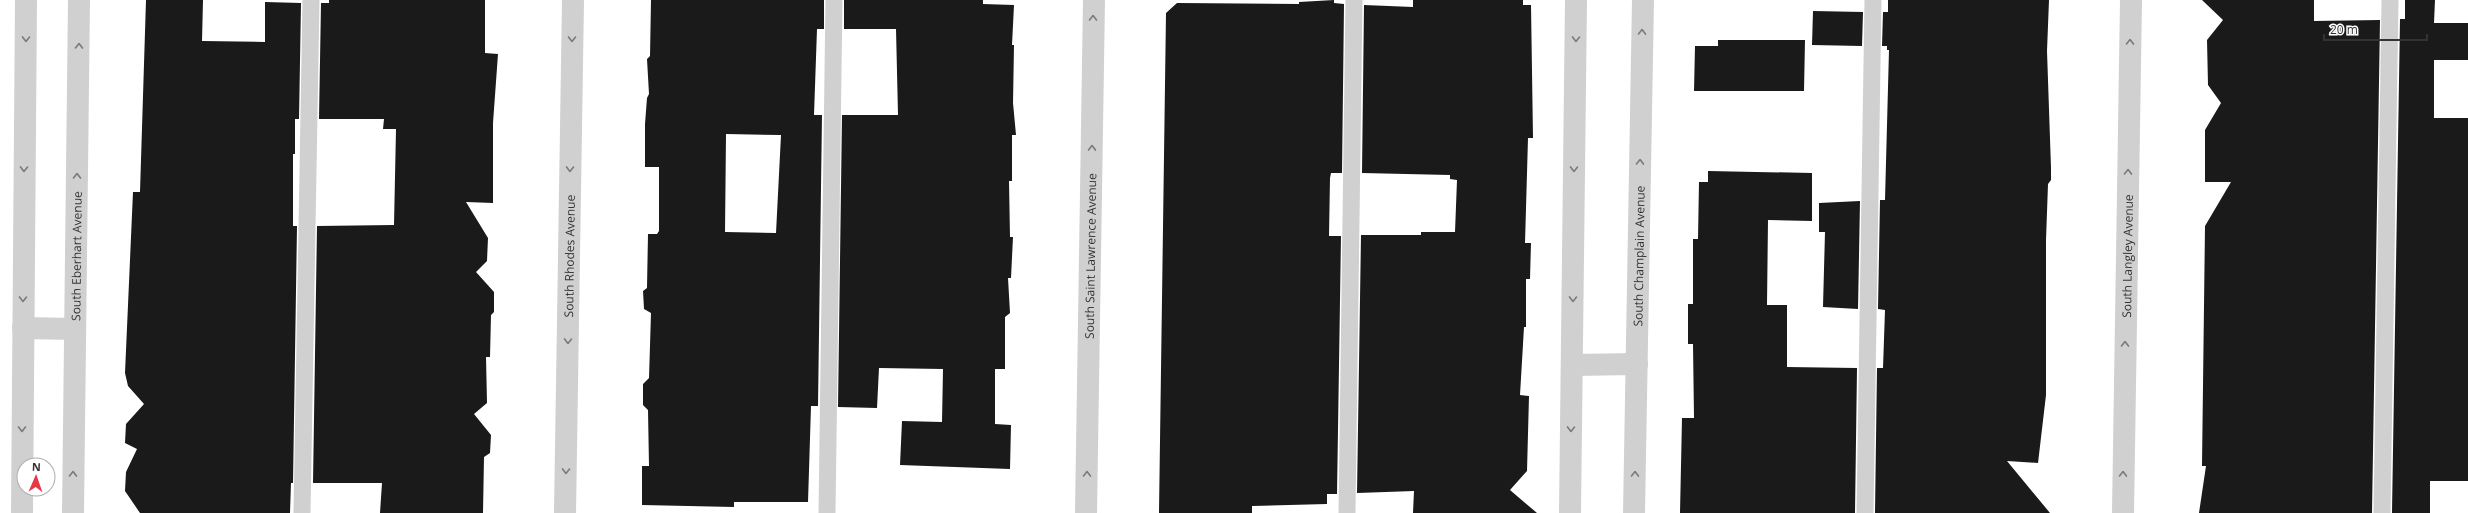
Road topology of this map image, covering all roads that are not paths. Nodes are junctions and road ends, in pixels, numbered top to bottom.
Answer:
1 (26, 0) edge
2 (79, 0) edge
3 (311, 0) edge
4 (573, 0) edge
5 (834, 0) edge
6 (1094, 0) edge
7 (1354, 0) edge
8 (1576, 0) edge
9 (1643, 0) edge
10 (1873, 0) edge
11 (2131, 0) edge
12 (2390, 0) edge
13 (23, 328) junction
14 (75, 329) junction
15 (1637, 364) junction
16 (1572, 365) junction
17 (22, 513) edge
18 (73, 513) edge
19 (302, 513) edge
20 (565, 513) edge
21 (828, 513) edge
22 (1086, 513) edge
23 (1347, 513) edge
24 (1570, 513) edge
25 (1634, 513) edge
26 (1865, 513) edge
27 (2123, 513) edge
28 (2382, 513) edge

1 -> 13 street
14 -> 2 street, South Eberhart Avenue
3 - 19 lane
4 -> 20 street, South Rhodes Avenue
5 - 21 lane
22 -> 6 street, South Saint Lawrence Avenue
7 - 23 lane
8 -> 16 street
15 -> 9 street, South Champlain Avenue
10 - 26 lane
27 -> 11 street, South Langley Avenue
12 - 28 lane
13 - 14 street
13 -> 17 street
18 -> 14 street, South Eberhart Avenue
15 - 16 street
25 -> 15 street, South Champlain Avenue
16 -> 24 street

